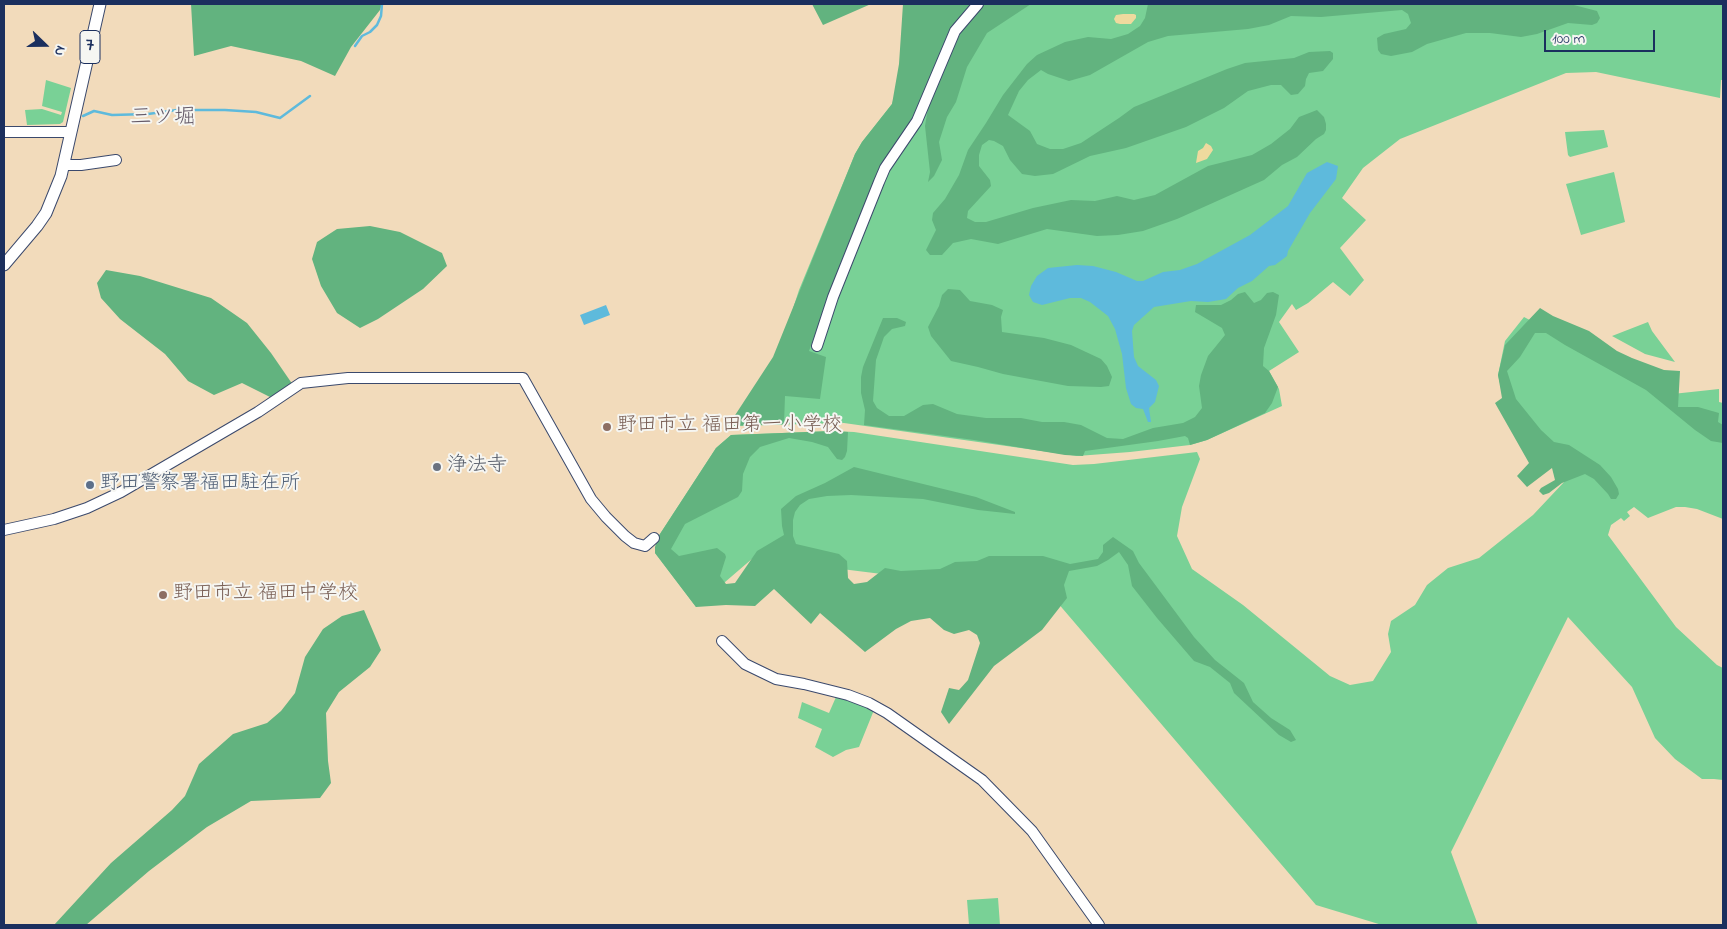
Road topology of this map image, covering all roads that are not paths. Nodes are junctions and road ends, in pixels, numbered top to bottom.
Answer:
1 (100, 4) edge
2 (978, 4) edge
3 (4, 132) edge
4 (71, 132) junction
5 (116, 160) dead end
6 (65, 164) junction
7 (4, 265) edge
8 (817, 346) dead end
9 (4, 530) edge
10 (654, 538) dead end
11 (722, 641) dead end
12 (1099, 925) edge

1 - 4 main road, 7
2 - 8 street
3 - 4 street
4 - 6 main road, 7
5 - 6 street
6 - 7 main road, 7
9 - 10 street
11 - 12 street

